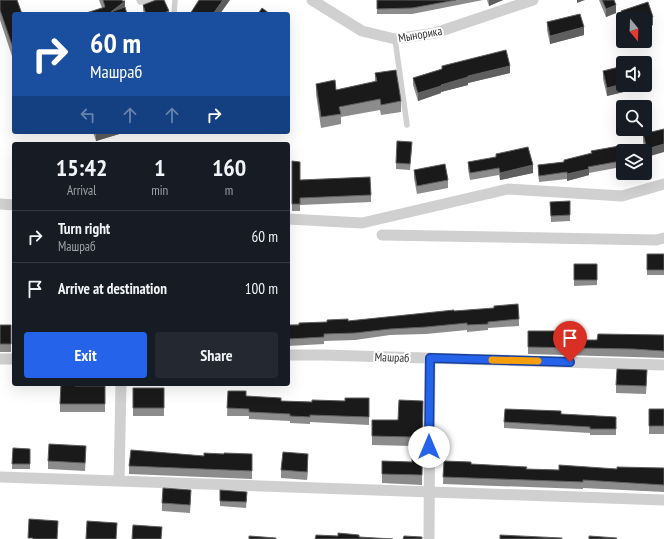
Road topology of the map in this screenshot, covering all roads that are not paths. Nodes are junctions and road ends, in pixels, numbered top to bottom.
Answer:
1 (139, 0) edge
2 (154, 0) edge
3 (175, 0) edge
4 (312, 0) edge
5 (532, 0) edge
6 (174, 12) edge
7 (394, 40) junction
8 (407, 126) dead end
9 (664, 184) edge
10 (0, 204) edge
11 (12, 205) edge
12 (290, 220) edge
13 (382, 235) dead end
14 (664, 238) edge
15 (290, 355) edge
16 (430, 358) junction
17 (0, 359) edge
18 (12, 359) edge
19 (664, 365) edge
20 (121, 386) edge
21 (0, 477) edge
22 (119, 481) junction
23 (429, 492) junction
24 (664, 500) edge
25 (429, 539) edge

1 - 2 lane
3 - 6 lane
4 - 7 street, Мынорика
5 - 7 street, Мынорика
7 - 8 lane
9 - 12 street
10 - 11 street
13 - 14 street
15 - 16 street, Машраб
16 - 19 street, Машраб
16 - 23 street
17 - 18 street
20 - 22 street
21 - 22 street
22 - 23 street
23 - 24 street
23 - 25 street

